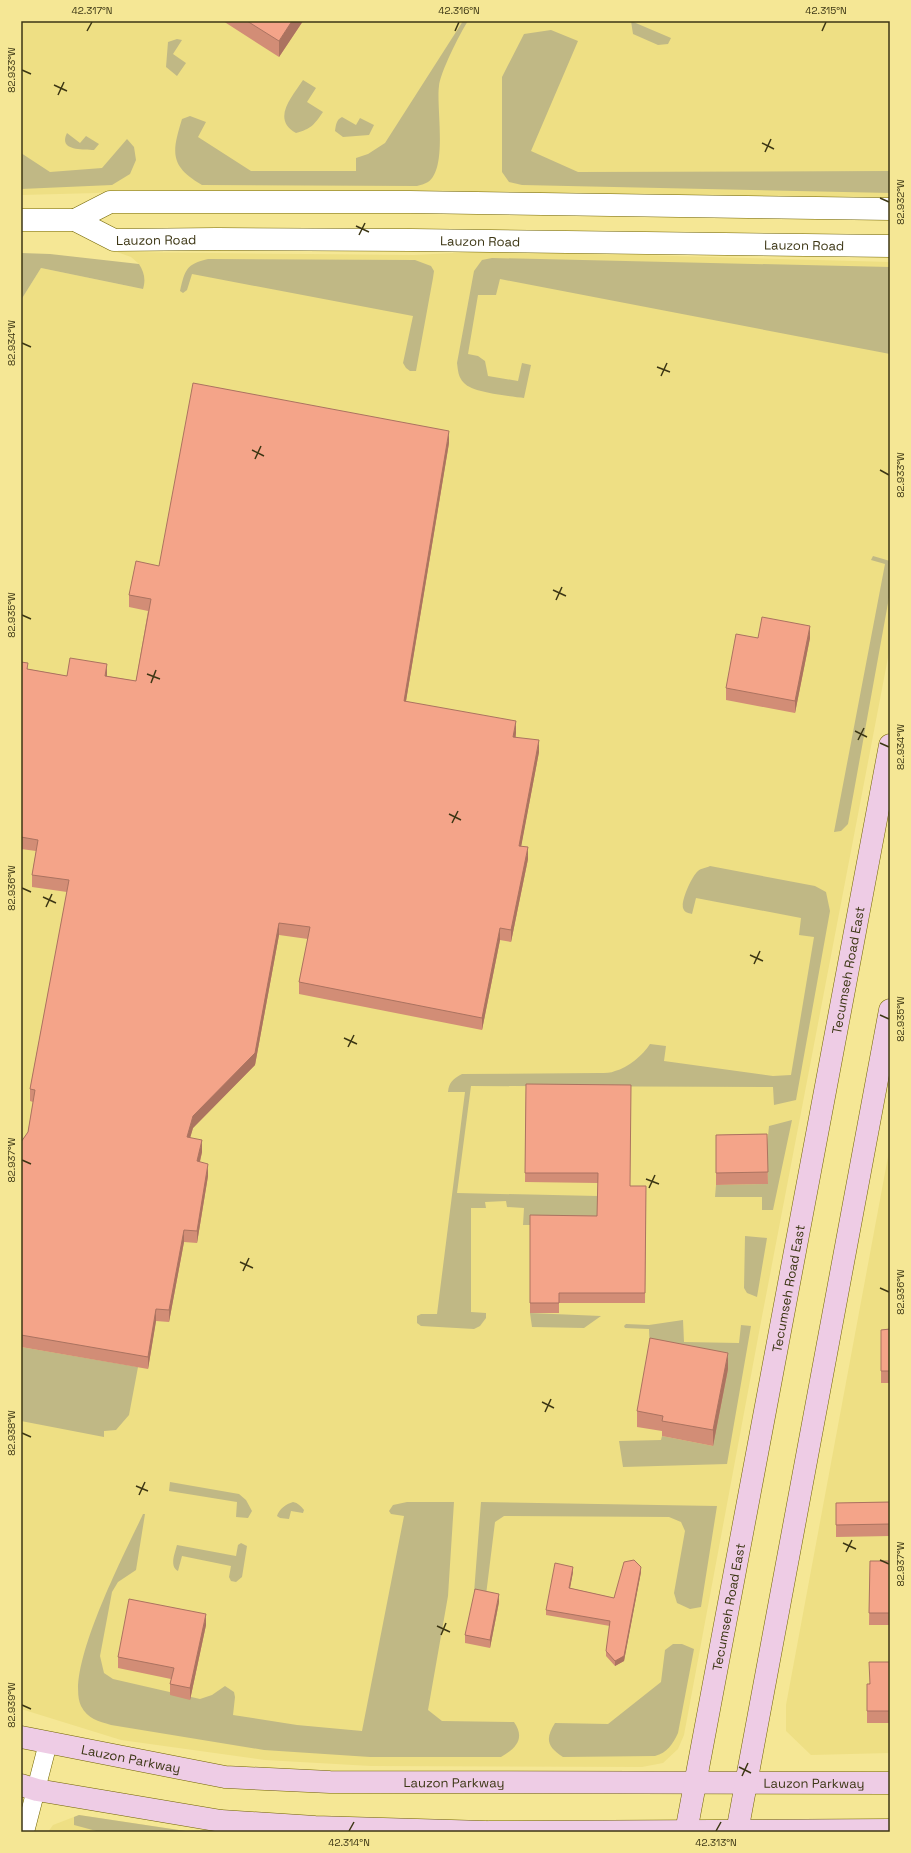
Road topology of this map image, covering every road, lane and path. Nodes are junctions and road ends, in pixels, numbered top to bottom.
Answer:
1 (890, 209) edge
2 (21, 220) edge
3 (75, 220) junction
4 (890, 246) edge
5 (890, 746) edge
6 (890, 1010) edge
7 (21, 1737) edge
8 (48, 1744) junction
9 (695, 1782) junction
10 (746, 1783) junction
11 (890, 1783) edge
12 (29, 1787) edge
13 (890, 1830) edge
14 (686, 1831) edge
15 (737, 1831) edge
16 (25, 1832) edge
17 (485, 1832) edge
18 (489, 1832) edge

1 - 3 street, Lauzon Road
2 - 3 street, Lauzon Road
3 - 4 street, Lauzon Road
5 - 9 main road, Tecumseh Road East
6 - 10 main road
7 - 8 main road, Lauzon Parkway
8 - 9 main road, Lauzon Parkway
8 - 12 street
9 - 10 main road, Lauzon Parkway
9 - 14 main road, Tecumseh Road East
10 - 11 main road, Lauzon Parkway
10 - 15 main road
12 - 16 street
12 - 17 main road
13 - 15 main road
14 - 15 main road
14 - 18 main road

